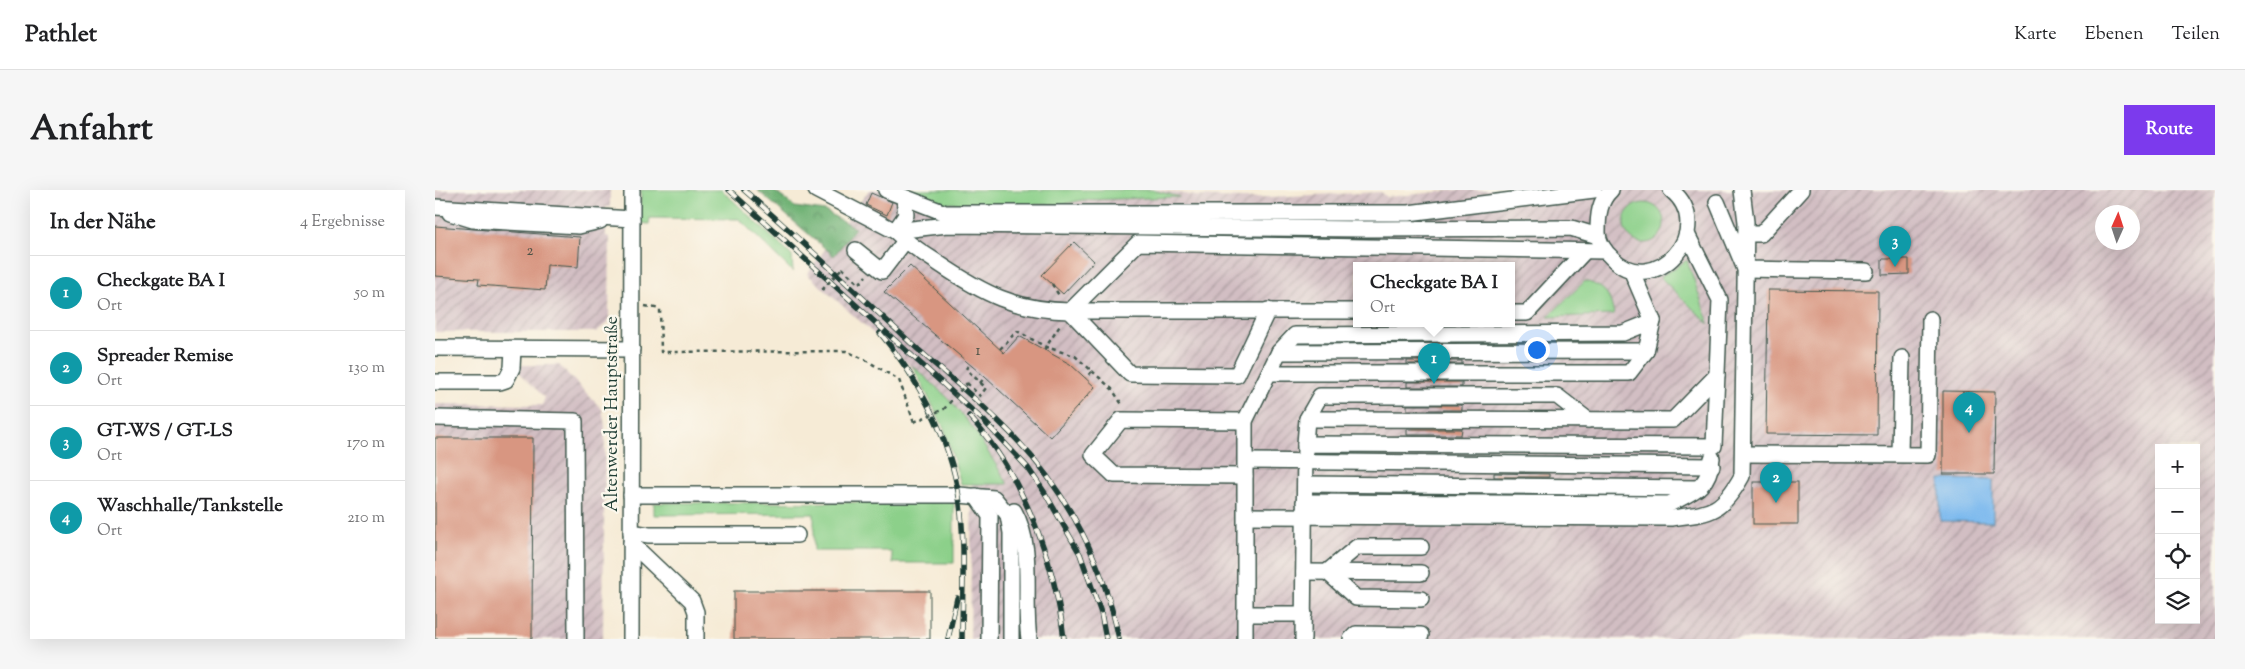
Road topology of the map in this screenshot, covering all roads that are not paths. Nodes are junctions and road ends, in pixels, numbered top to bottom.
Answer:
1 (632, 190) edge
2 (816, 190) edge
3 (886, 190) edge
4 (1595, 190) edge
5 (1611, 190) edge
6 (1743, 190) edge
7 (1801, 190) edge
8 (1675, 191) edge
9 (904, 198) junction
10 (1717, 202) dead end
11 (435, 207) edge
12 (632, 219) junction
13 (1746, 234) junction
14 (900, 236) junction
15 (1598, 236) junction
16 (1688, 236) junction
17 (856, 250) dead end
18 (1605, 251) junction
19 (1585, 252) junction
20 (1745, 269) junction
21 (1867, 270) dead end
22 (1632, 272) junction
23 (1268, 310) junction
24 (1070, 311) junction
25 (1353, 311) edge
26 (1515, 313) edge
27 (1930, 319) dead end
28 (1653, 321) junction
29 (435, 348) edge
30 (513, 348) junction
31 (632, 349) junction
32 (1279, 352) junction
33 (1646, 352) junction
34 (1901, 358) dead end
35 (1269, 373) junction
36 (1717, 375) junction
37 (435, 382) edge
38 (435, 418) edge
39 (1307, 419) junction
40 (1588, 420) junction
41 (1245, 421) junction
42 (1305, 444) junction
43 (1714, 446) junction
44 (1743, 454) junction
45 (1900, 454) junction
46 (1246, 461) junction
47 (1305, 462) junction
48 (1712, 466) junction
49 (1245, 476) junction
50 (1305, 484) junction
51 (1701, 488) junction
52 (631, 495) junction
53 (976, 496) junction
54 (994, 498) junction
55 (1304, 509) junction
56 (1246, 516) junction
57 (797, 535) dead end
58 (631, 538) junction
59 (1304, 572) junction
60 (1327, 572) junction
61 (1421, 573) junction
62 (1245, 614) junction
63 (1303, 614) junction
64 (1421, 635) dead end
65 (576, 639) edge
66 (631, 639) edge
67 (696, 639) edge
68 (989, 639) edge
69 (1011, 639) edge
70 (1029, 639) edge
71 (1245, 639) edge
72 (1303, 639) edge
73 (1351, 639) edge

1 - 12 street, Altenwerder Hauptstraße
2 - 14 street
3 - 9 street
4 - 9 street
5 - 15 street
6 - 13 street
7 - 13 street
8 - 16 street
9 - 14 street
10 - 20 street
11 - 12 street
12 - 31 street, Altenwerder Hauptstraße
13 - 20 street
14 - 15 street
14 - 17 street
14 - 24 street
15 - 18 street
16 - 22 street
16 - 36 street
18 - 19 street
18 - 22 street
19 - 24 street
19 - 26 street
20 - 21 street
20 - 44 street
22 - 28 street
23 - 24 street
23 - 24 street
23 - 25 street
27 - 45 street
28 - 32 street
28 - 33 street
29 - 30 street
30 - 31 street
30 - 37 street
31 - 52 street, Altenwerder Hauptstraße
32 - 33 street
32 - 35 street
33 - 35 street
34 - 45 street
35 - 41 street
36 - 40 street
36 - 43 street
38 - 65 street
39 - 40 street
39 - 40 street
39 - 42 street
41 - 46 street
41 - 49 street
42 - 43 street
42 - 47 street
43 - 48 street
44 - 45 street
44 - 55 street
46 - 47 street
46 - 49 street
47 - 48 street
47 - 50 street
48 - 51 street
49 - 56 street
50 - 51 street
50 - 55 street
51 - 55 street
52 - 53 street
52 - 58 street, Altenwerder Hauptstraße
53 - 54 street
53 - 68 street
54 - 69 street
54 - 70 street
55 - 56 street
55 - 59 street
56 - 62 street
57 - 58 street
58 - 66 street, Altenwerder Hauptstraße
58 - 67 street
59 - 60 street
59 - 63 street
60 - 61 street
60 - 61 street
60 - 61 street
62 - 63 street
62 - 71 street
63 - 72 street
64 - 73 street

